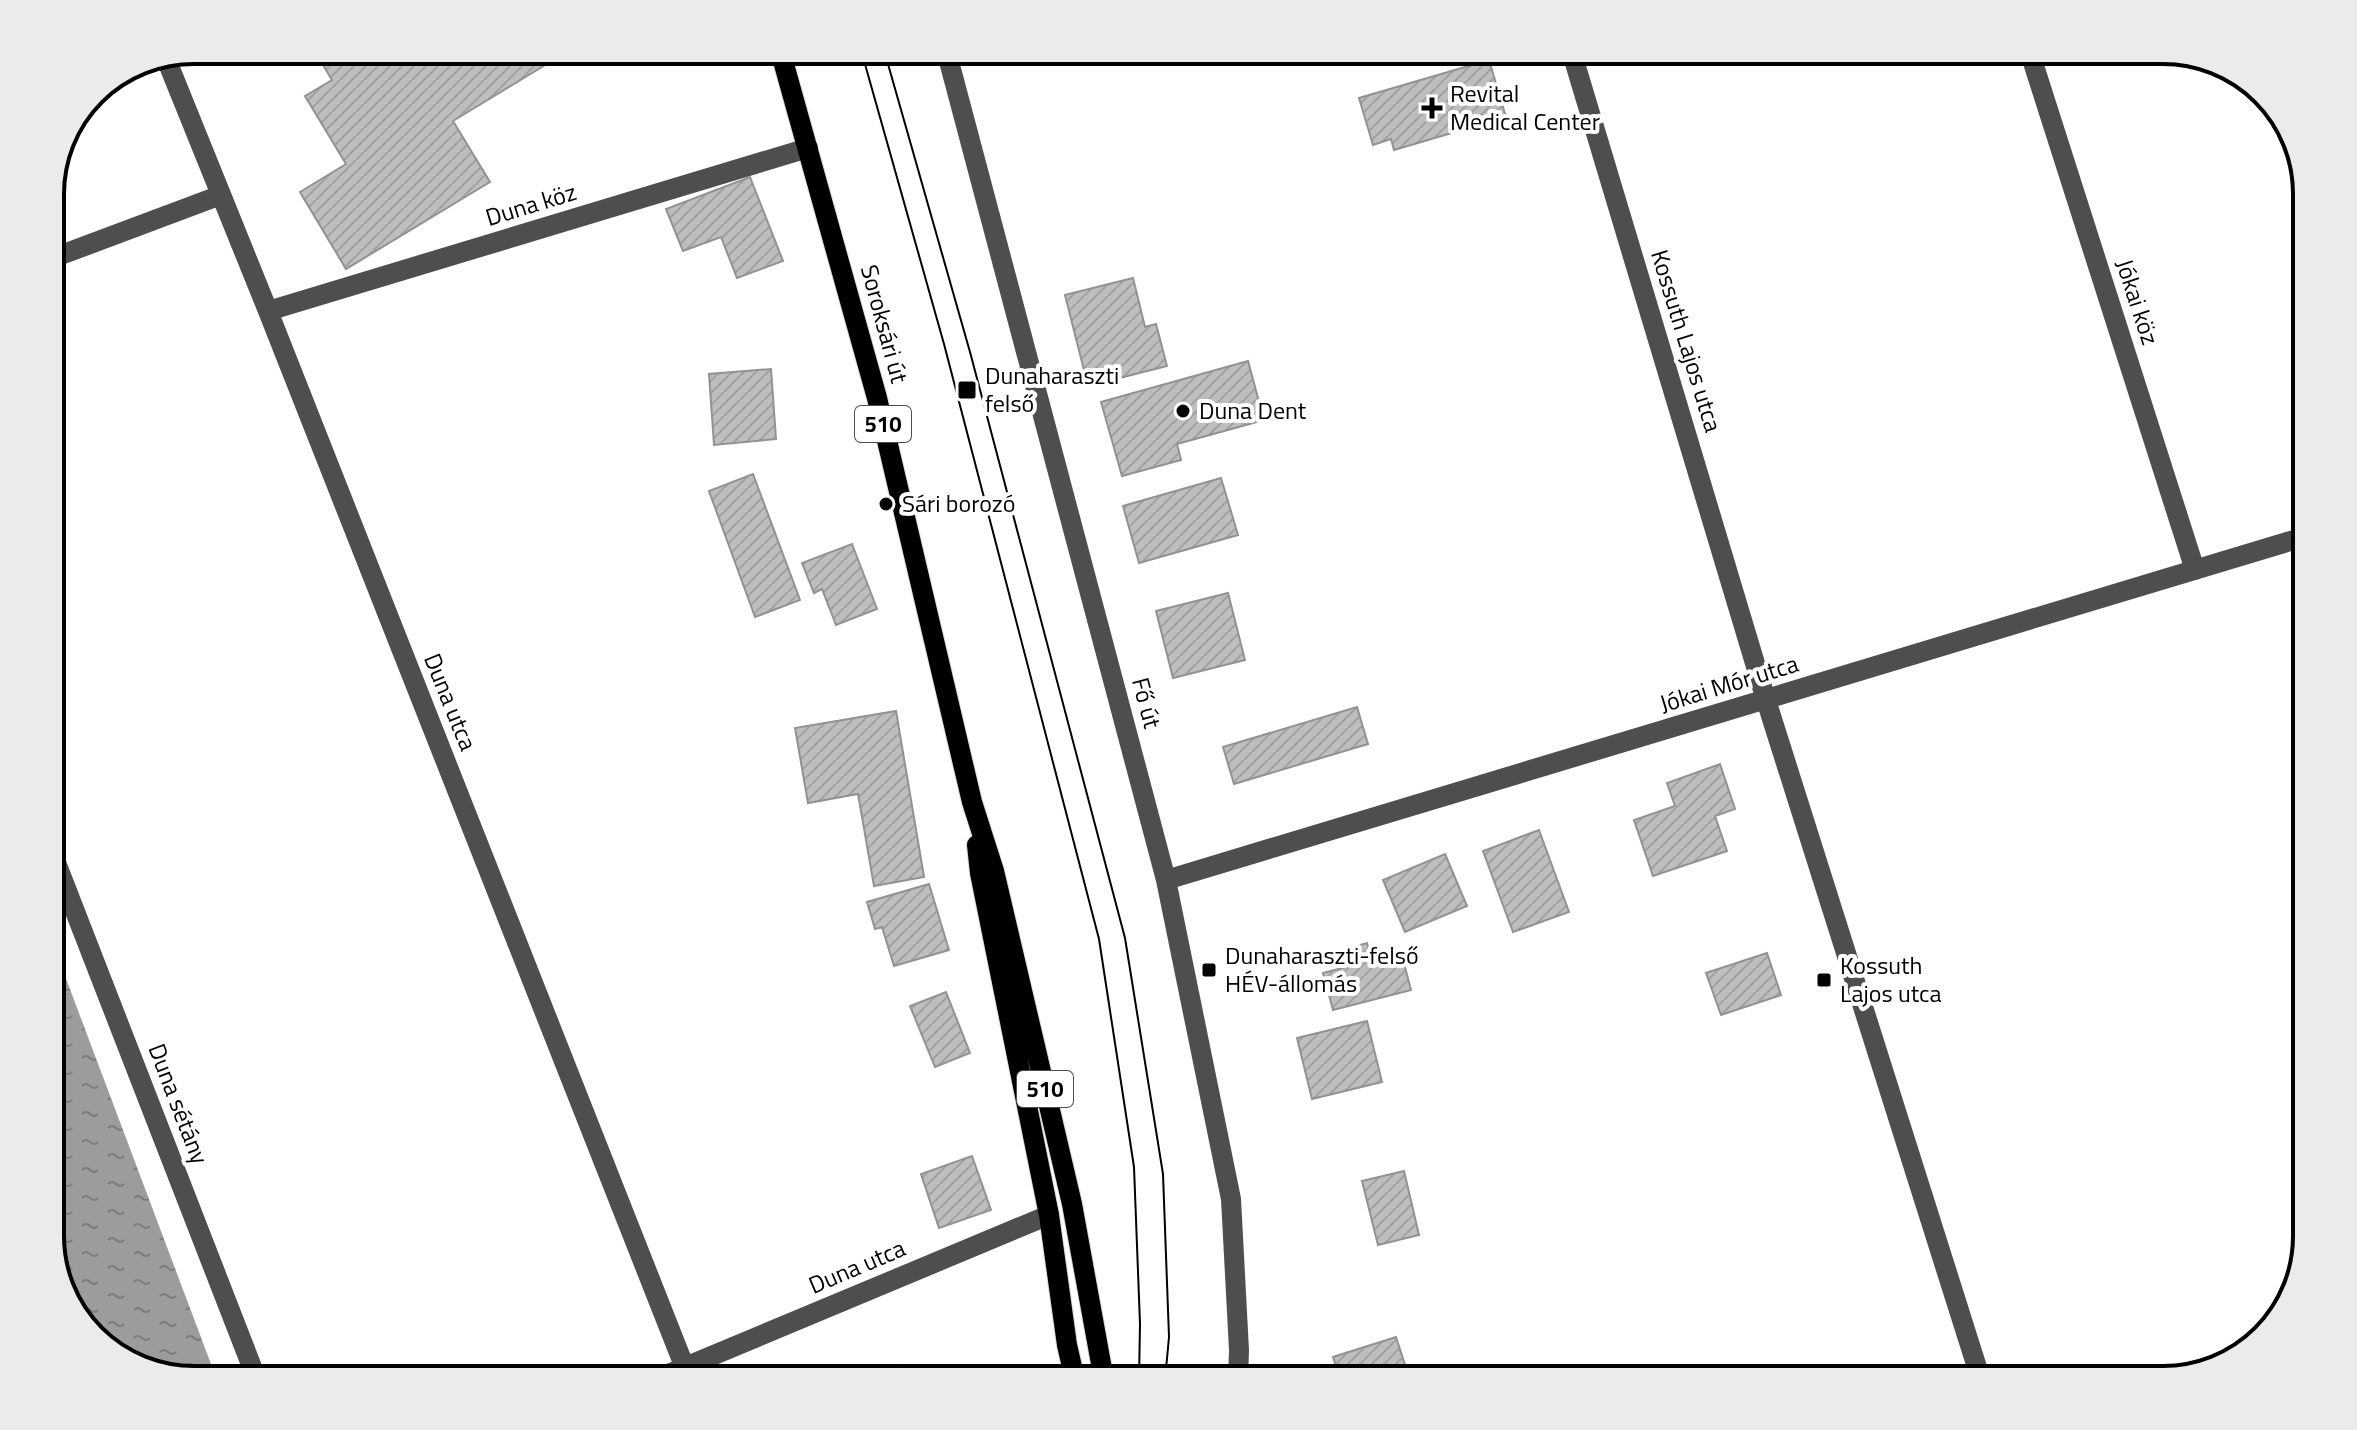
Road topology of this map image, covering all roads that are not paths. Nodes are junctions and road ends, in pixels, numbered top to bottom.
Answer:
1 (784, 64) edge
2 (950, 64) edge
3 (1575, 64) edge
4 (2033, 64) edge
5 (169, 67) edge
6 (808, 148) junction
7 (221, 195) junction
8 (64, 254) edge
9 (268, 311) junction
10 (2293, 540) edge
11 (2195, 570) junction
12 (1766, 700) junction
13 (972, 802) junction
14 (1166, 880) junction
15 (64, 883) edge
16 (1049, 1215) junction
17 (252, 1366) edge
18 (684, 1366) edge
19 (690, 1366) edge
20 (1072, 1366) edge
21 (1101, 1366) edge
22 (1238, 1366) edge
23 (1977, 1366) edge

1 - 6 main road, Soroksári út / 510
2 - 14 street, Fő út
3 - 12 street, Kossuth Lajos utca
4 - 11 street, Jókai köz
5 - 7 street, Duna utca
6 - 9 street, Duna köz
6 - 13 main road, Soroksári út / 510
7 - 8 street
7 - 9 street, Duna utca
9 - 18 street, Duna utca
10 - 11 street, Jókai Mór utca
11 - 12 street, Jókai Mór utca
12 - 14 street, Jókai Mór utca
12 - 23 street, Kossuth Lajos utca
13 - 16 main road, 510
13 - 21 main road, 510
14 - 22 street, Fő út
15 - 17 street, Duna sétány
16 - 19 street, Duna utca
16 - 20 main road, 510

